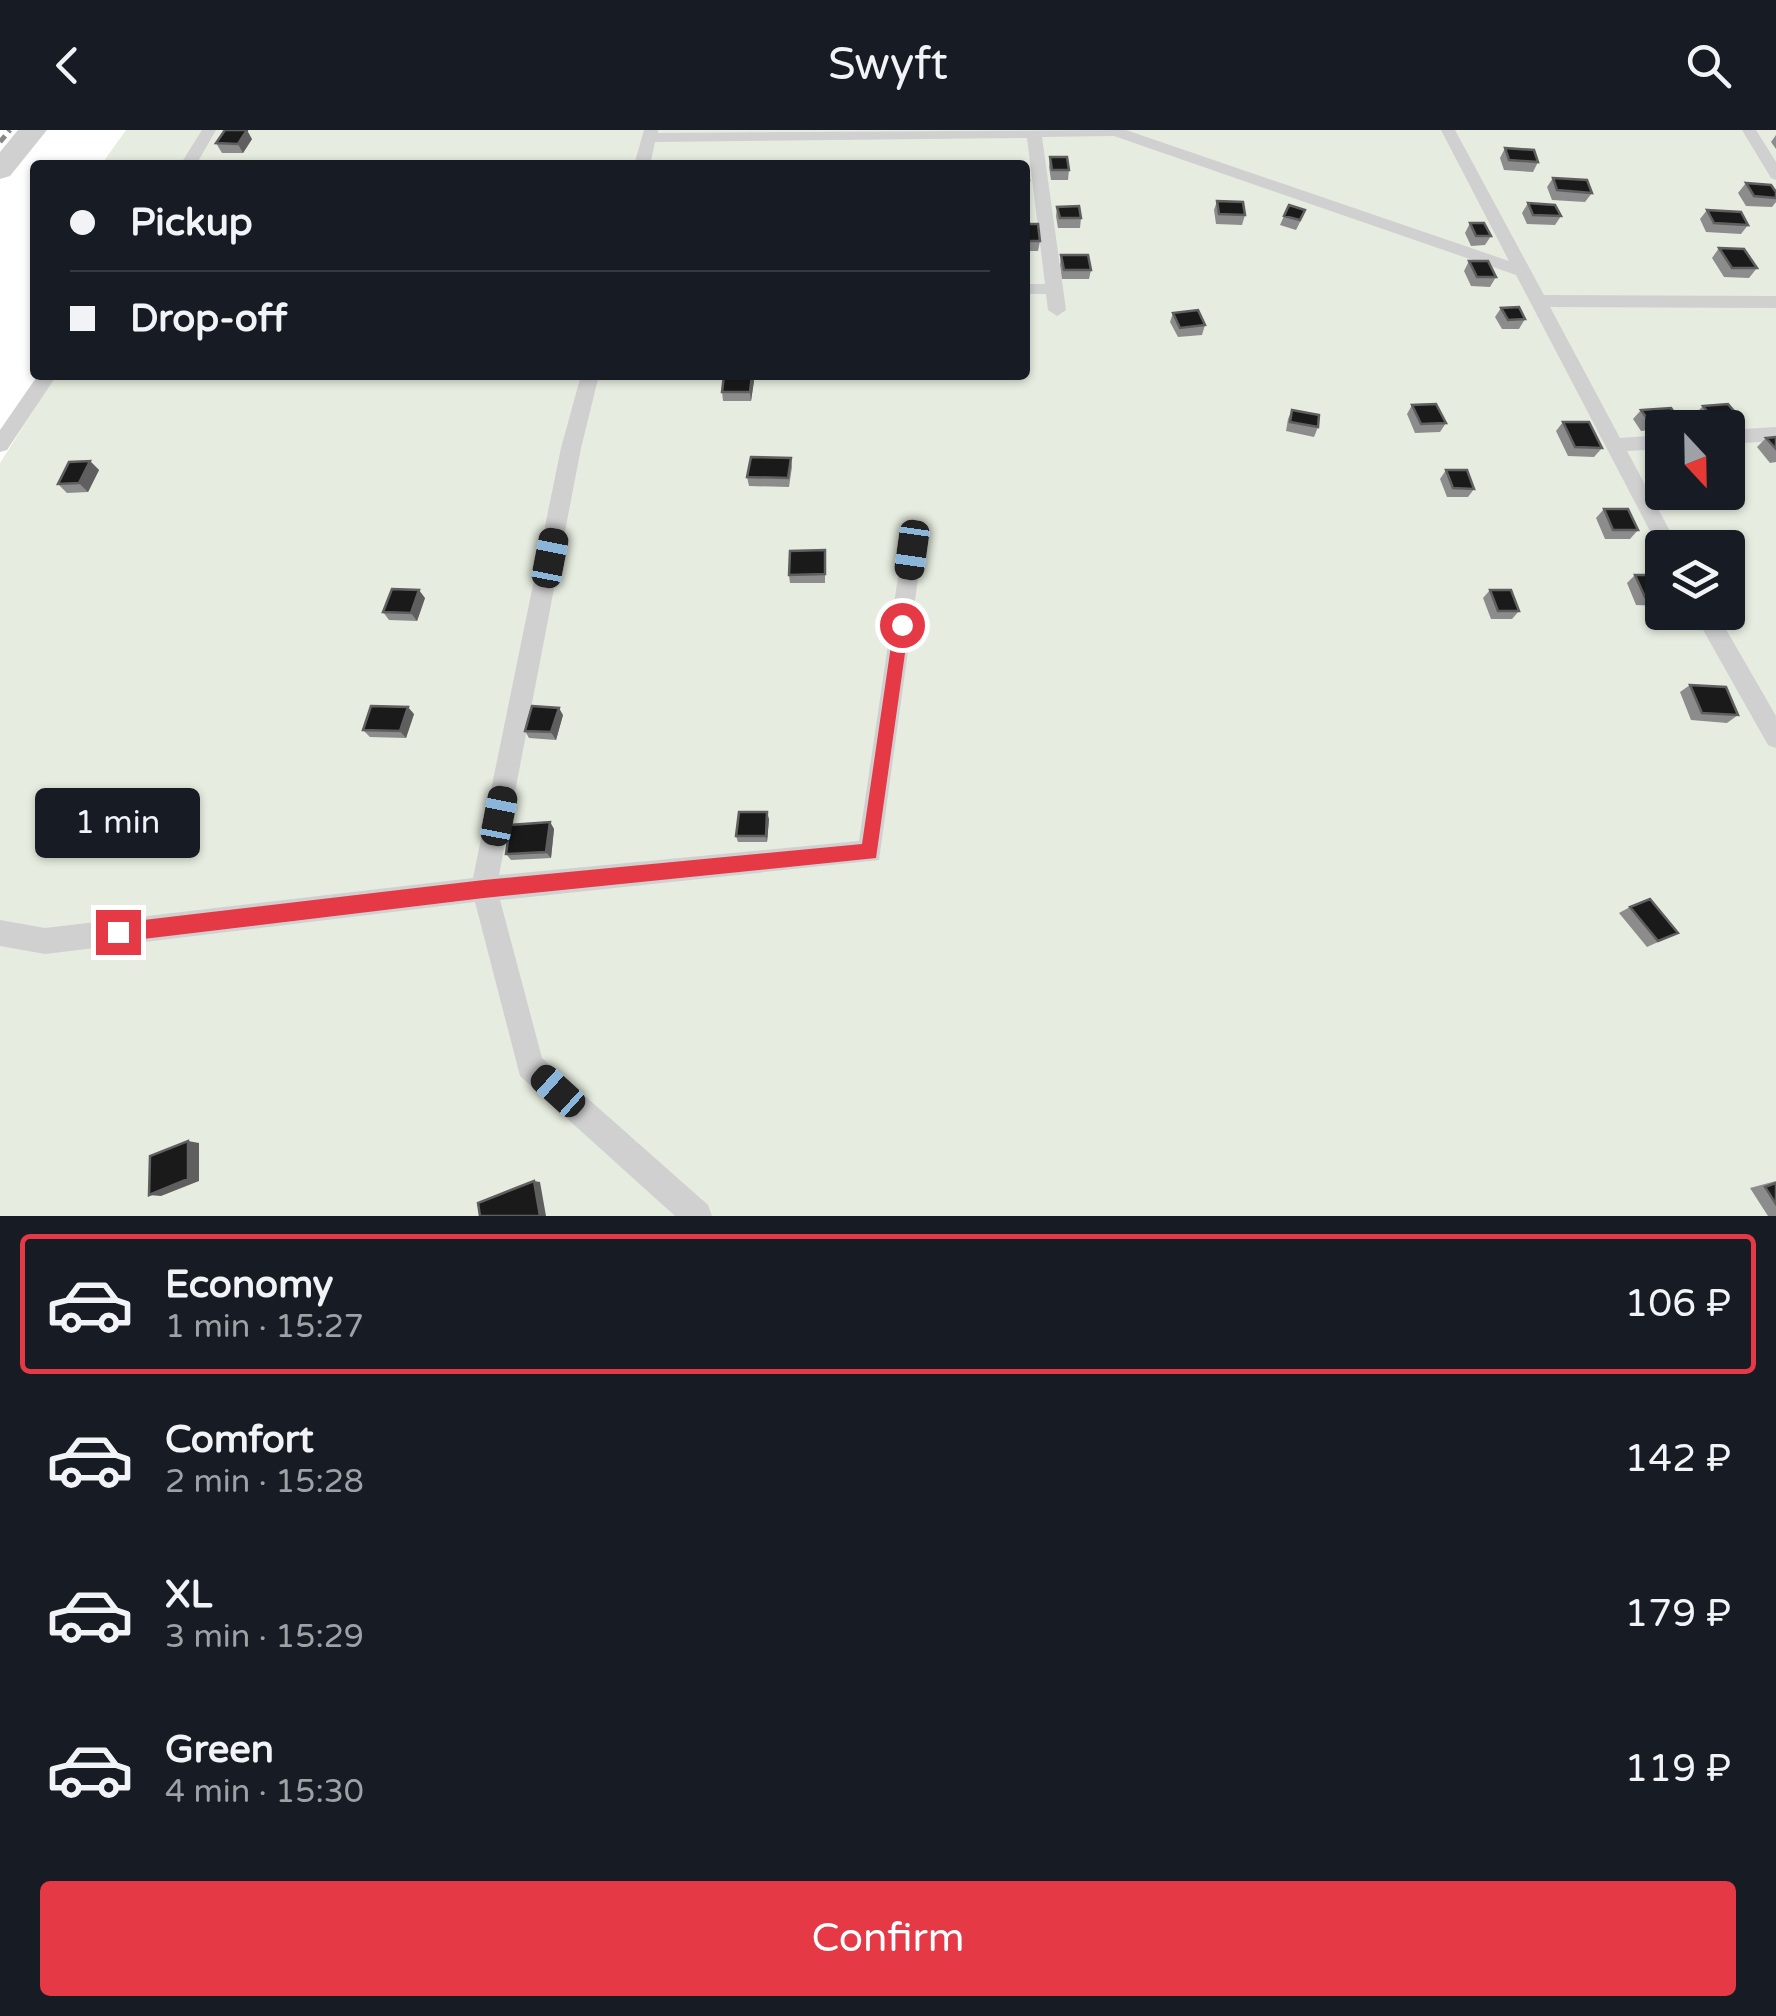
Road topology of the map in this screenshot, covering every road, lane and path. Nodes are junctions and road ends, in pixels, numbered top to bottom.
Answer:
1 (33, 130) edge
2 (209, 130) edge
3 (1448, 130) edge
4 (1749, 130) edge
5 (1112, 131) edge
6 (1034, 133) junction
7 (650, 134) edge
8 (191, 160) edge
9 (643, 160) edge
10 (0, 170) edge
11 (1776, 176) edge
12 (1524, 272) junction
13 (1030, 289) edge
14 (1054, 289) junction
15 (1539, 301) junction
16 (1776, 302) edge
17 (1057, 310) dead end
18 (45, 380) edge
19 (589, 380) edge
20 (1776, 434) edge
21 (1745, 436) edge
22 (1645, 443) edge
23 (0, 445) edge
24 (1613, 445) junction
25 (1659, 530) edge
26 (912, 550) dead end
27 (1714, 630) edge
28 (1776, 738) edge
29 (484, 889) junction
30 (0, 933) edge
31 (697, 1216) edge

1 - 10 street
2 - 8 lane
3 - 12 lane
4 - 11 lane
5 - 6 lane
5 - 12 lane
6 - 7 lane
6 - 14 lane
7 - 9 lane
12 - 15 lane
13 - 14 lane
14 - 17 lane
15 - 16 lane
15 - 24 lane
18 - 23 lane
19 - 29 lane
20 - 21 lane
22 - 24 lane
24 - 25 lane
26 - 29 lane
27 - 28 lane
29 - 30 lane
29 - 31 lane

